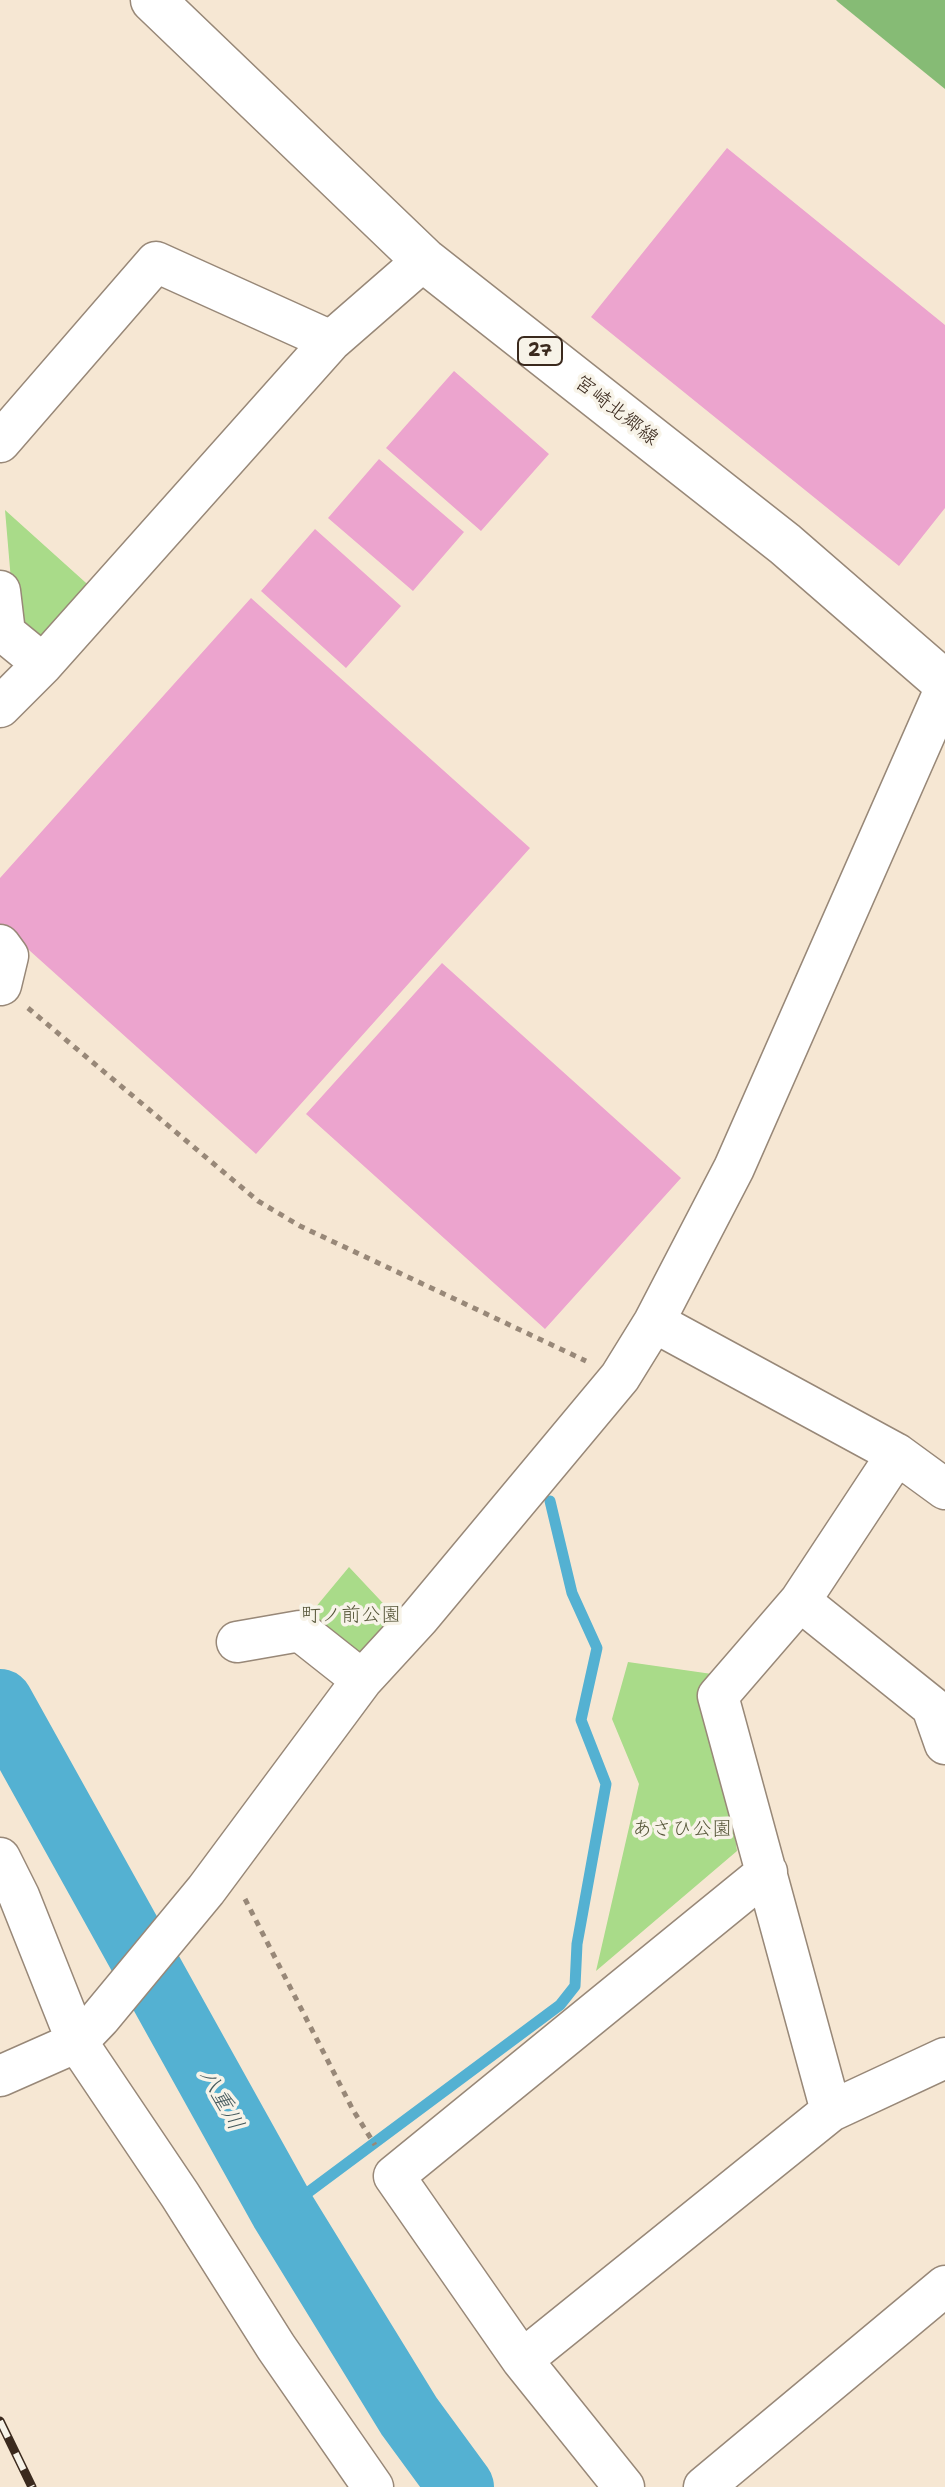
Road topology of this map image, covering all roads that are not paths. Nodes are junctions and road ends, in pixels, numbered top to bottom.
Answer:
1 (153, 0) edge
2 (424, 260) junction
3 (331, 341) junction
4 (0, 442) edge
5 (0, 591) edge
6 (43, 664) junction
7 (945, 686) edge
8 (0, 707) edge
9 (0, 945) edge
10 (1, 985) edge
11 (654, 1322) junction
12 (897, 1454) junction
13 (945, 1489) edge
14 (800, 1601) junction
15 (237, 1642) dead end
16 (362, 1680) junction
17 (945, 1744) edge
18 (0, 1858) edge
19 (767, 1872) junction
20 (89, 2030) junction
21 (945, 2058) edge
22 (0, 2076) edge
23 (831, 2111) junction
24 (945, 2286) edge
25 (522, 2360) junction
26 (373, 2487) edge
27 (624, 2487) edge
28 (704, 2487) edge

1 - 2 main road, 宮崎北郷線 / 27
2 - 3 street
2 - 7 main road, 宮崎北郷線 / 27
3 - 4 street
3 - 6 street
5 - 6 street
6 - 8 street
7 - 11 street
9 - 10 street
11 - 12 street
11 - 16 street
12 - 13 street
12 - 14 street
14 - 17 street
14 - 19 street
15 - 16 street
16 - 20 street
18 - 20 street
19 - 23 street
19 - 25 street
20 - 22 street
20 - 26 street
21 - 23 street
23 - 25 street
24 - 28 street
25 - 27 street

